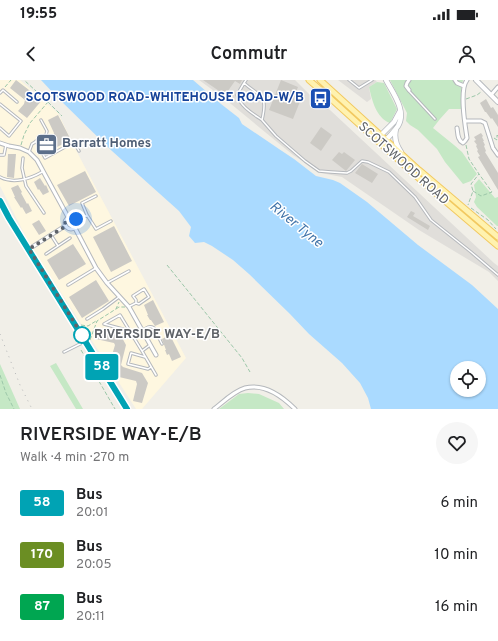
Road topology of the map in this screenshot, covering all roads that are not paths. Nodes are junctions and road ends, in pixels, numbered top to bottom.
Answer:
1 (246, 80) edge
2 (309, 80) edge
3 (320, 80) edge
4 (349, 80) edge
5 (372, 80) edge
6 (386, 80) edge
7 (409, 80) edge
8 (455, 80) edge
9 (467, 80) edge
10 (476, 80) edge
11 (369, 81) edge
12 (244, 83) junction
13 (464, 86) junction
14 (498, 87) edge
15 (0, 88) edge
16 (2, 90) junction
17 (409, 90) joint
18 (0, 93) edge
19 (491, 95) junction
20 (17, 102) dead end
21 (498, 102) edge
22 (0, 104) edge
23 (400, 110) junction
24 (435, 119) dead end
25 (41, 120) dead end
26 (262, 120) junction
27 (465, 121) junction
28 (397, 127) junction
29 (0, 128) edge
30 (457, 128) dead end
31 (381, 135) junction
32 (376, 140) junction
33 (386, 140) junction
34 (36, 141) junction
35 (0, 143) edge
36 (6, 145) junction
37 (381, 145) junction
38 (79, 151) dead end
39 (29, 152) junction
40 (402, 154) junction
41 (0, 155) edge
42 (498, 155) edge
43 (23, 158) dead end
44 (43, 172) junction
45 (0, 177) edge
46 (24, 179) junction
47 (96, 196) dead end
48 (0, 201) edge
49 (44, 213) dead end
50 (87, 215) junction
51 (68, 217) junction
52 (77, 221) junction
53 (111, 221) dead end
54 (66, 226) junction
55 (75, 228) junction
56 (50, 235) junction
57 (498, 237) edge
58 (70, 238) dead end
59 (58, 246) junction
60 (498, 246) edge
61 (29, 249) junction
62 (46, 254) dead end
63 (96, 268) junction
64 (129, 271) dead end
65 (498, 275) edge
66 (107, 283) junction
67 (68, 285) dead end
68 (120, 297) junction
69 (136, 303) junction
70 (129, 307) junction
71 (87, 320) dead end
72 (142, 330) junction
73 (130, 331) junction
74 (88, 341) junction
75 (162, 344) dead end
76 (150, 345) junction
77 (142, 350) junction
78 (64, 352) dead end
79 (156, 355) dead end
80 (145, 357) junction
81 (151, 367) junction
82 (156, 375) dead end
83 (127, 409) edge
84 (214, 409) edge
85 (294, 409) edge

1 - 12 lane
2 - 32 main road, SCOTSWOOD ROAD
3 - 31 main road, SCOTSWOOD ROAD
4 - 11 lane
5 - 11 lane
6 - 23 main road
7 - 17 street
8 - 13 street
9 - 13 street
10 - 19 street
12 - 26 lane
12 - 26 lane
13 - 27 street
14 - 19 street
15 - 16 lane
16 - 18 lane
16 - 20 lane
17 - 24 lane
19 - 21 street
22 - 29 lane
23 - 28 main road
23 - 31 main road
25 - 34 lane
26 - 65 lane
27 - 30 street
27 - 42 street
28 - 33 main road
28 - 40 main road
31 - 32 main road
31 - 33 main road, SCOTSWOOD ROAD
32 - 37 main road, SCOTSWOOD ROAD
33 - 37 main road
33 - 40 main road, SCOTSWOOD ROAD
34 - 38 lane
34 - 39 lane
35 - 36 street
36 - 39 street
36 - 41 lane
37 - 60 main road, SCOTSWOOD ROAD
39 - 44 street
40 - 57 main road, SCOTSWOOD ROAD
43 - 46 lane
44 - 46 lane
44 - 51 street
45 - 46 lane
46 - 49 lane
47 - 50 lane
48 - 61 main road
50 - 52 lane
50 - 53 lane
51 - 52 street
51 - 54 street
52 - 55 street
54 - 55 street
54 - 56 street
55 - 63 street
56 - 59 lane
56 - 61 street
58 - 59 lane
59 - 62 lane
61 - 74 main road
63 - 66 street
63 - 67 lane
64 - 66 lane
66 - 68 street
68 - 70 street
68 - 71 lane
69 - 69 lane
69 - 70 lane
70 - 72 street
72 - 75 lane
72 - 76 street
73 - 73 lane
73 - 77 lane
74 - 78 lane
74 - 83 main road
76 - 77 lane
76 - 79 street
77 - 80 lane
80 - 81 lane
80 - 81 lane
81 - 82 lane
84 - 85 street

